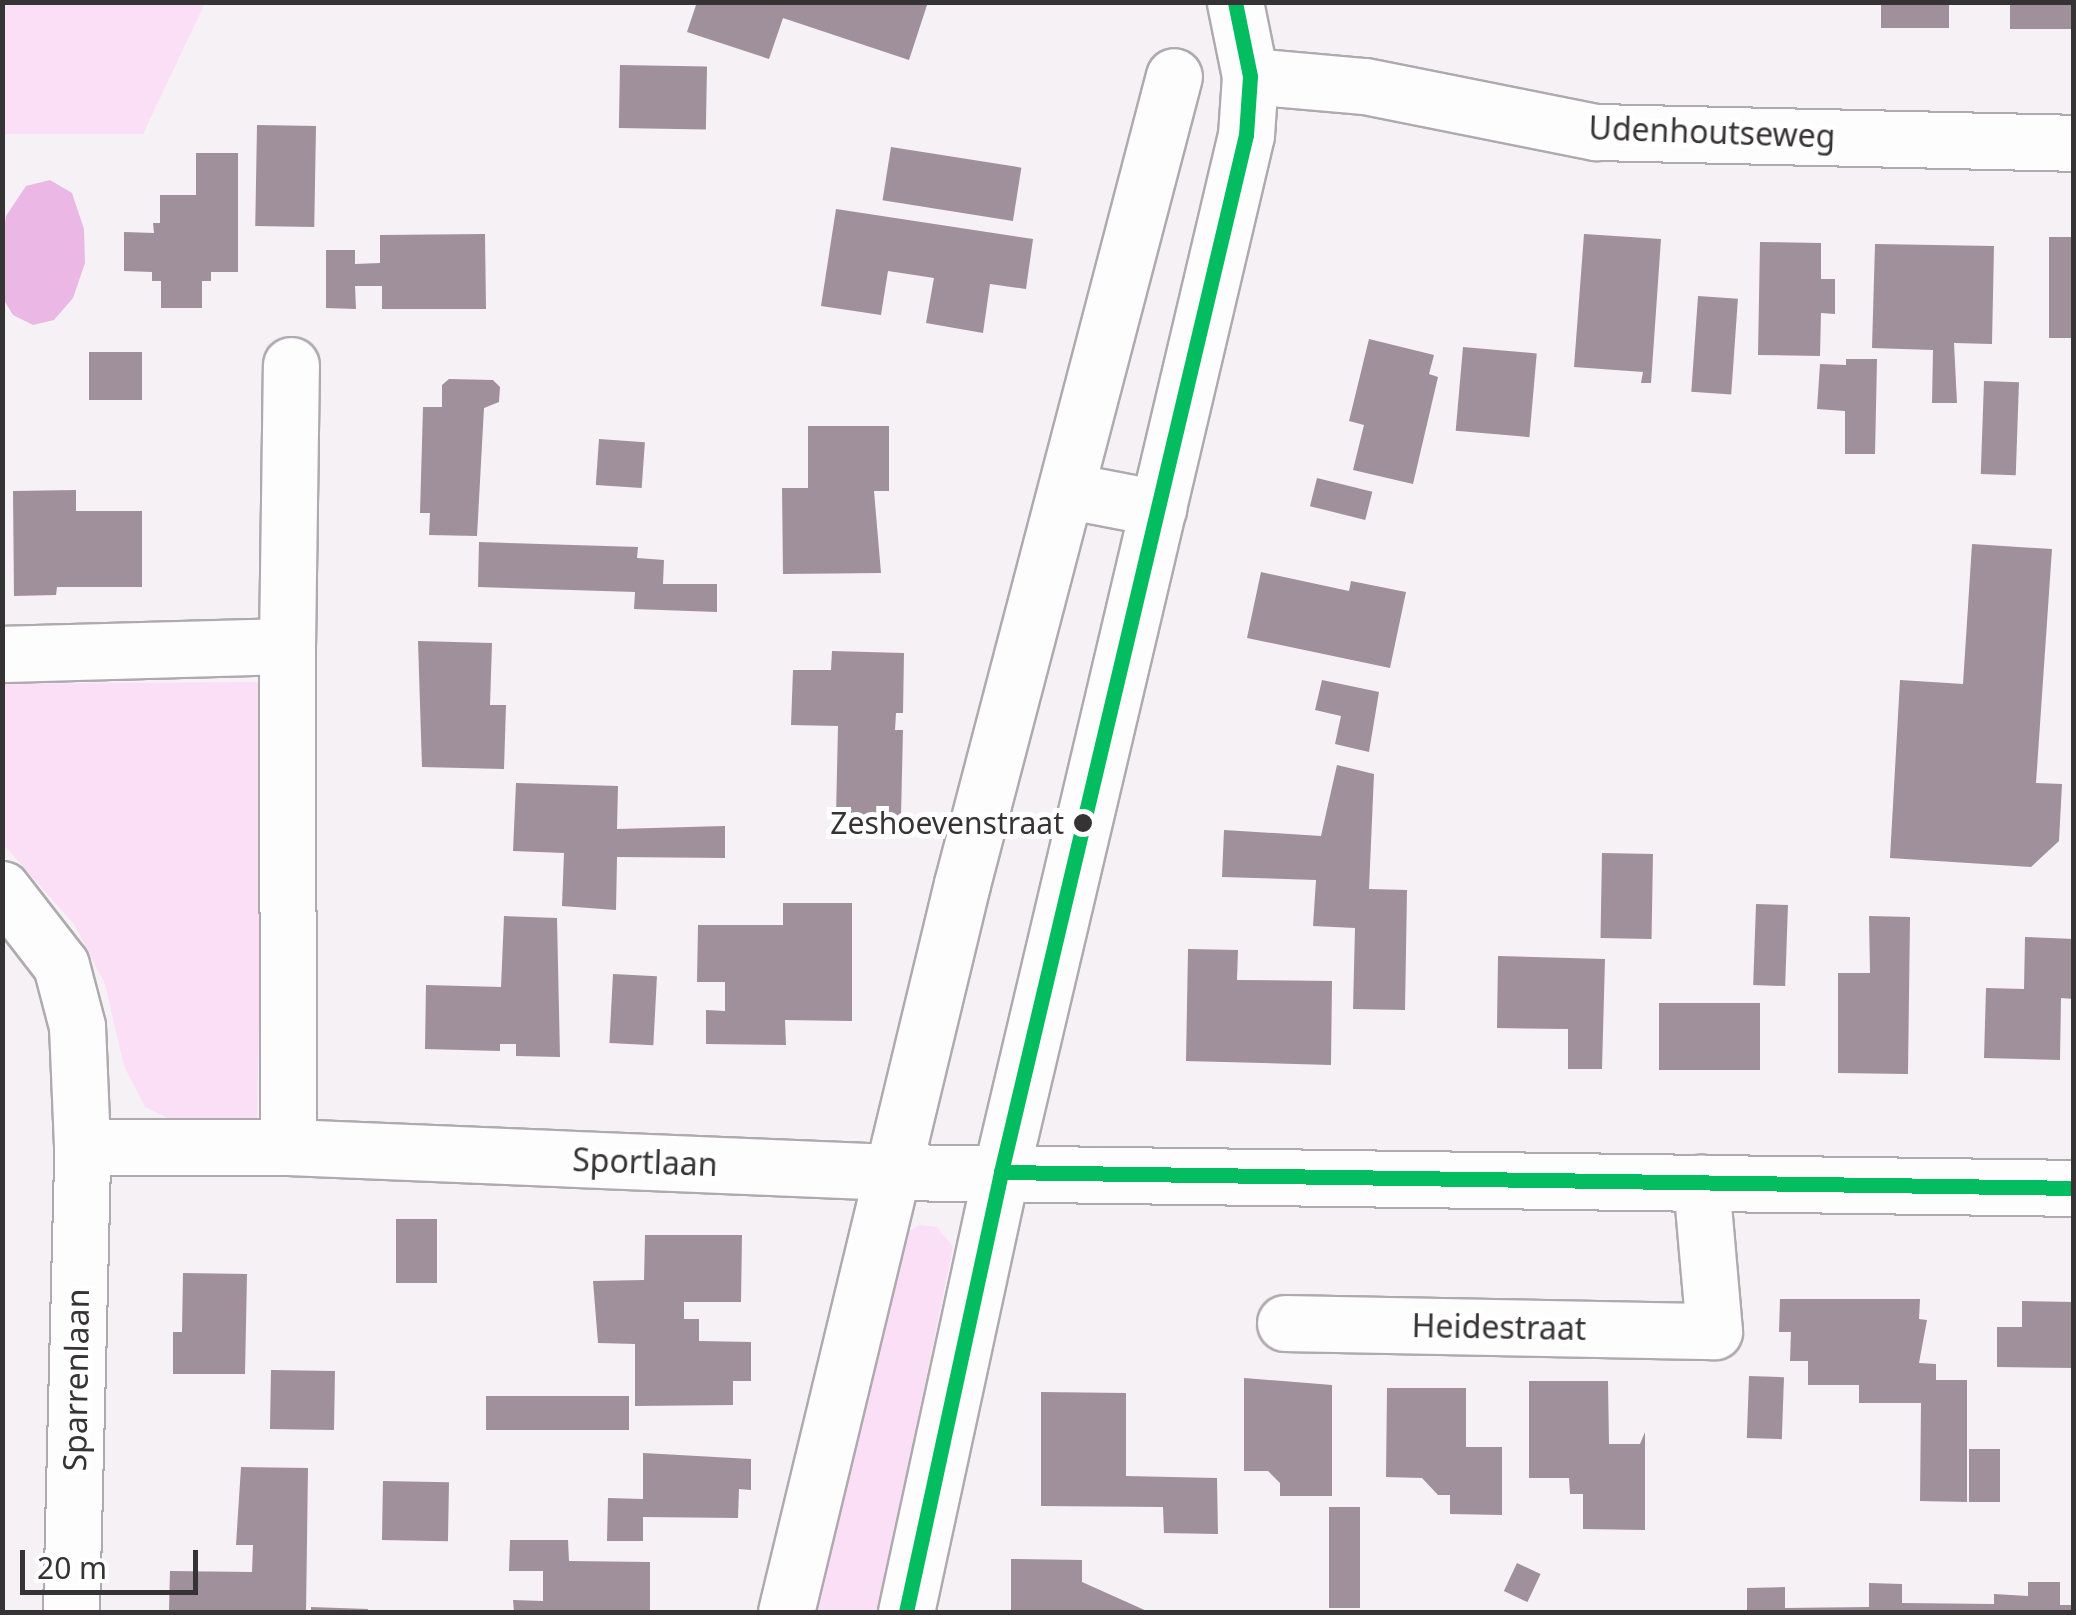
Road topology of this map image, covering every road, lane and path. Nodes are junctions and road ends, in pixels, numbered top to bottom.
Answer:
1 (1234, 2) edge
2 (1174, 76) dead end
3 (1250, 76) junction
4 (2074, 143) edge
5 (290, 365) dead end
6 (1070, 490) junction
7 (1158, 508) junction
8 (287, 646) junction
9 (2, 654) edge
10 (2, 889) edge
11 (82, 1147) junction
12 (288, 1147) junction
13 (891, 1172) junction
14 (1001, 1172) junction
15 (1701, 1182) junction
16 (2074, 1188) edge
17 (1285, 1322) dead end
18 (71, 1612) edge
19 (786, 1612) edge
20 (906, 1612) edge

1 - 3 street
2 - 6 street
3 - 4 street, Udenhoutseweg
3 - 7 street
5 - 8 street
6 - 7 street
6 - 13 street
7 - 14 street
8 - 9 street
8 - 12 street
10 - 11 street
11 - 12 street, Sportlaan
11 - 18 street, Sparrenlaan
12 - 13 street, Sportlaan
13 - 14 street, Sportlaan
13 - 19 street
14 - 15 street
14 - 20 street
15 - 16 street
15 - 17 street, Heidestraat

